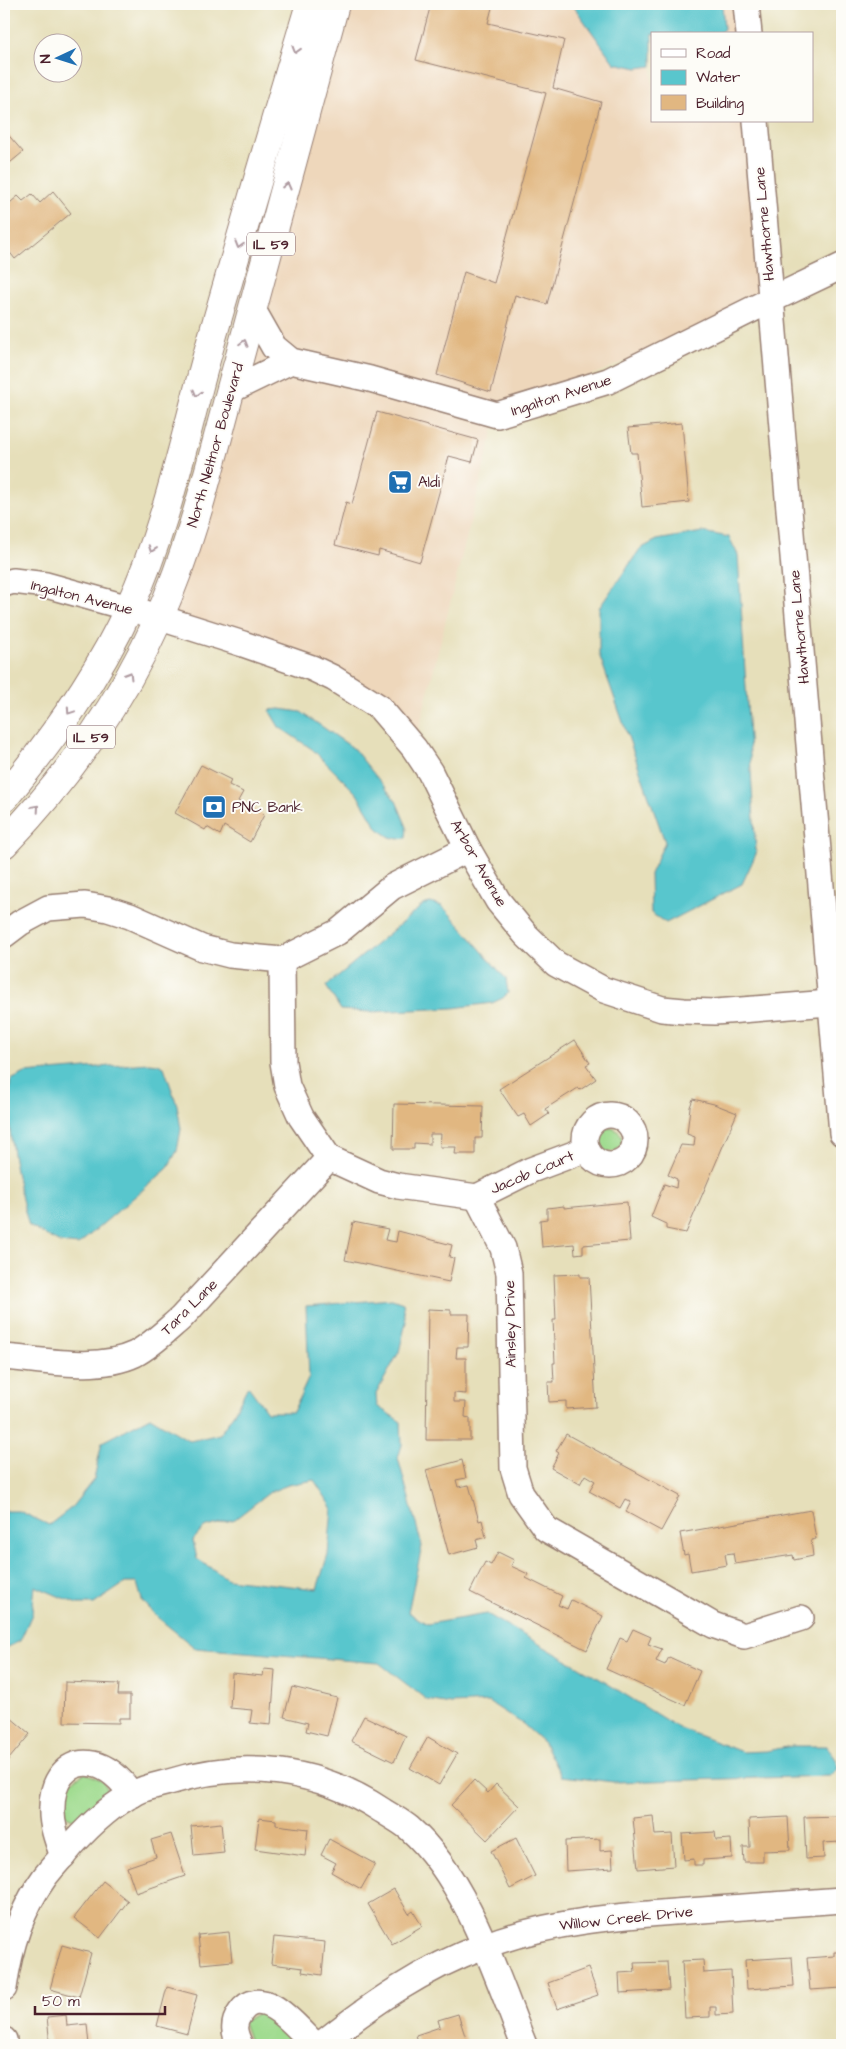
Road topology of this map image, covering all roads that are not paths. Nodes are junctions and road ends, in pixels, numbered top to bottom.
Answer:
1 (310, 4) edge
2 (334, 4) edge
3 (746, 4) edge
4 (749, 32) edge
5 (756, 122) edge
6 (842, 266) edge
7 (771, 300) junction
8 (253, 310) junction
9 (291, 361) junction
10 (231, 390) junction
11 (4, 584) edge
12 (129, 608) junction
13 (159, 617) junction
14 (4, 798) edge
15 (4, 844) edge
16 (468, 849) junction
17 (4, 935) edge
18 (282, 960) junction
19 (837, 1002) edge
20 (842, 1133) edge
21 (587, 1149) dead end
22 (329, 1158) junction
23 (477, 1197) junction
24 (4, 1357) edge
25 (801, 1618) dead end
26 (132, 1795) junction
27 (63, 1856) junction
28 (842, 1900) edge
29 (484, 1946) junction
30 (4, 1988) edge
31 (4, 2040) edge
32 (4, 2045) edge
33 (240, 2045) edge
34 (315, 2045) edge
35 (320, 2045) edge
36 (524, 2045) edge

1 -> 12 main road, North Neltnor Boulevard / IL 59
8 -> 2 main road, North Neltnor Boulevard / IL 59
3 - 4 street
5 - 7 street, Hawthorne Lane
6 - 7 street, Ingalton Avenue
7 - 9 street, Ingalton Avenue
7 - 19 street, Hawthorne Lane
8 - 9 street, Ingalton Avenue
10 -> 8 main road, North Neltnor Boulevard / IL 59
9 - 10 street
10 - 13 main road, North Neltnor Boulevard / IL 59
11 - 12 street, Ingalton Avenue
12 - 13 street, Ingalton Avenue
12 -> 14 main road, North Neltnor Boulevard / IL 59
15 -> 13 main road, North Neltnor Boulevard / IL 59
13 - 16 street, Arbor Avenue
16 - 18 street
16 - 19 street, Arbor Avenue
17 - 18 street
18 - 22 street
19 - 20 street, Hawthorne Lane
21 - 23 street, Jacob Court
22 - 23 street
22 - 24 street, Tara Lane
23 - 25 street, Ainsley Drive
26 - 27 street
26 - 27 street
26 - 29 street
27 - 30 street
28 - 29 street, Willow Creek Drive
29 - 35 street, Willow Creek Drive
29 - 36 street
31 - 32 street
33 - 34 street

